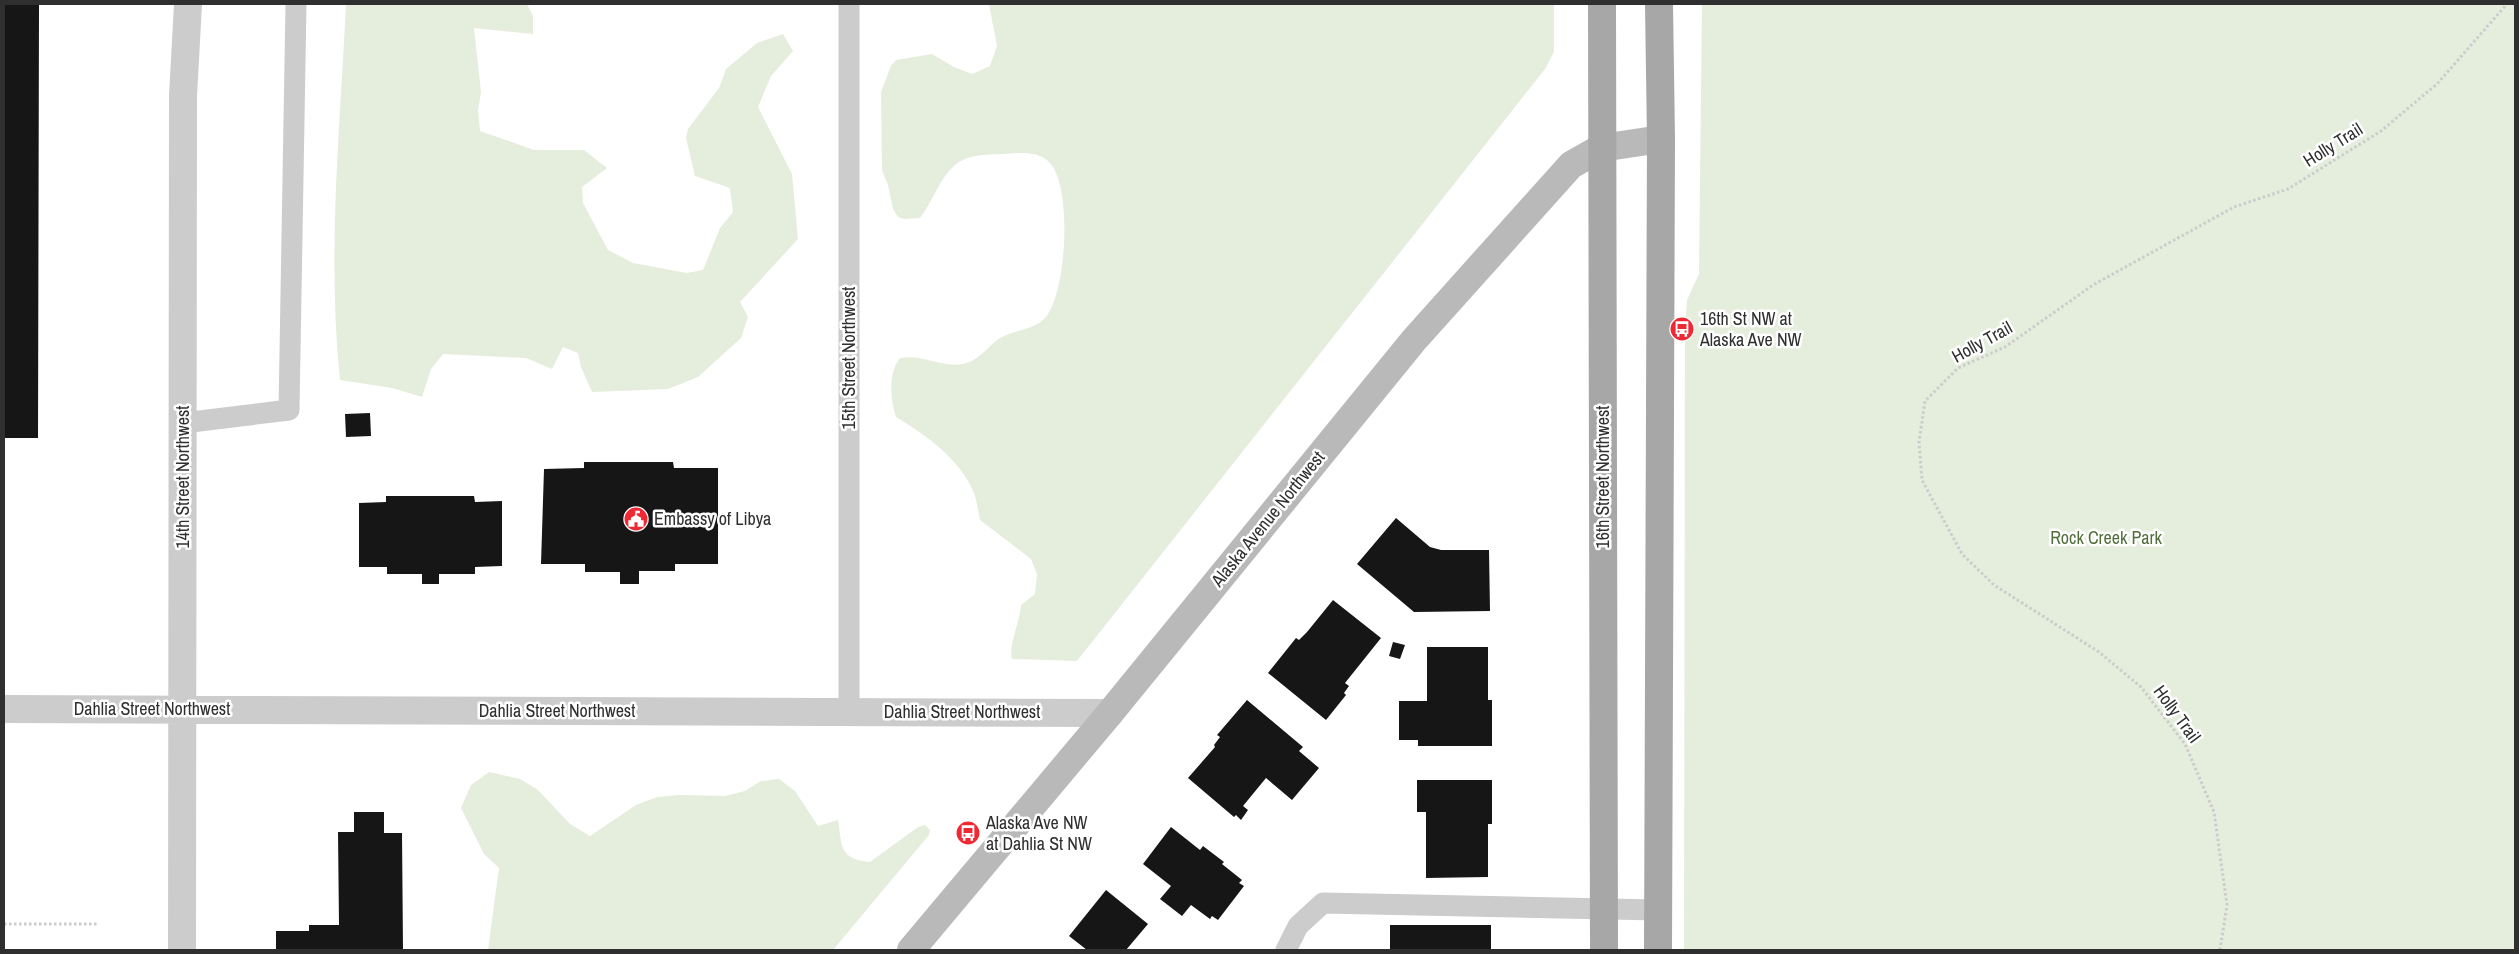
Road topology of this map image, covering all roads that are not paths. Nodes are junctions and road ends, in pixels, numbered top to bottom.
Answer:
1 (188, 4) edge
2 (296, 4) edge
3 (850, 4) edge
4 (1602, 4) edge
5 (1659, 4) edge
6 (1661, 139) junction
7 (1601, 148) junction
8 (183, 423) junction
9 (4, 709) edge
10 (183, 709) junction
11 (849, 712) junction
12 (1110, 713) junction
13 (1605, 910) junction
14 (1658, 910) junction
15 (182, 950) edge
16 (911, 950) edge
17 (1286, 950) edge
18 (1604, 950) edge
19 (1658, 950) edge

1 - 8 street, 14th Street Northwest
2 - 8 lane
3 - 11 lane, 15th Street Northwest
4 - 7 main road, 16th Street Northwest
5 - 6 main road
6 - 7 main road, Alaska Avenue Northwest
6 - 14 main road
7 - 12 main road, Alaska Avenue Northwest
7 - 13 main road, 16th Street Northwest
8 - 10 street, 14th Street Northwest
9 - 10 street, Dahlia Street Northwest
10 - 11 street, Dahlia Street Northwest
10 - 15 street, 14th Street Northwest
11 - 12 street, Dahlia Street Northwest
12 - 16 main road, Alaska Avenue Northwest
13 - 14 lane
13 - 17 lane
13 - 18 main road, 16th Street Northwest
14 - 19 main road

